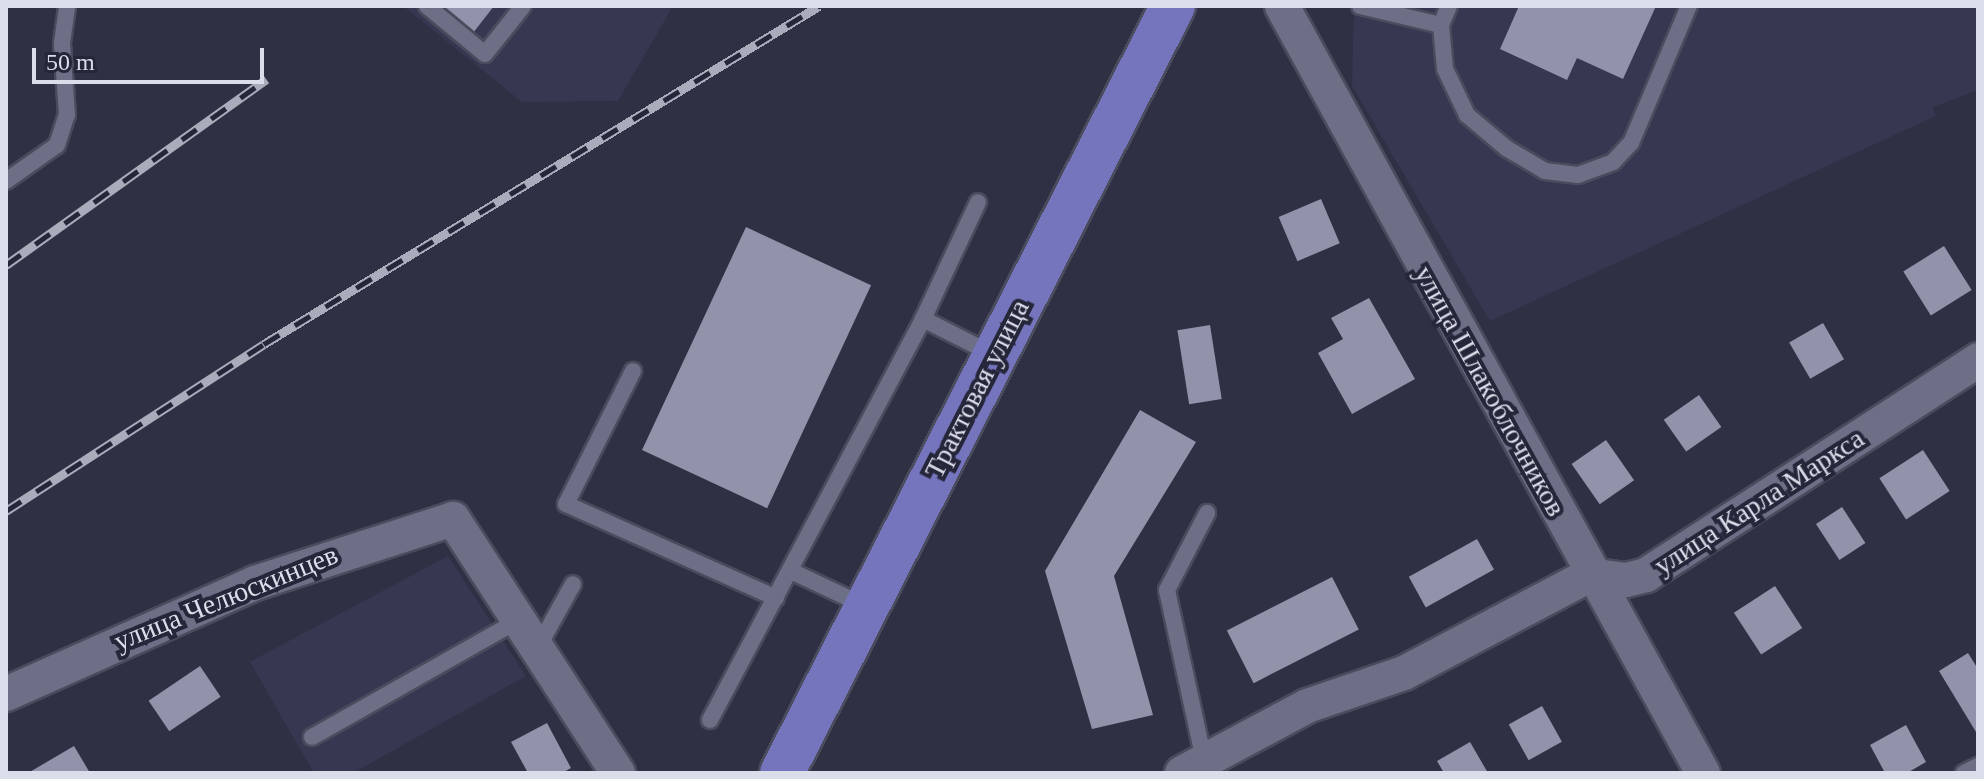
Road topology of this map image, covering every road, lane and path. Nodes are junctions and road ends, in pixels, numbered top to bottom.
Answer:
1 (67, 6) edge
2 (427, 6) edge
3 (523, 6) edge
4 (1173, 6) edge
5 (1282, 6) edge
6 (1360, 6) edge
7 (1449, 6) edge
8 (1689, 6) edge
9 (1441, 25) junction
10 (6, 181) edge
11 (978, 202) dead end
12 (923, 319) junction
13 (993, 354) junction
14 (1978, 360) edge
15 (633, 371) dead end
16 (1207, 513) dead end
17 (791, 571) junction
18 (1590, 575) junction
19 (573, 584) dead end
20 (776, 598) junction
21 (866, 607) junction
22 (517, 621) junction
23 (536, 651) junction
24 (6, 694) edge
25 (710, 720) dead end
26 (312, 737) dead end
27 (1978, 766) edge
28 (1193, 767) edge
29 (618, 773) edge
30 (782, 773) edge
31 (1703, 773) edge
32 (1964, 773) edge

1 - 10 lane
2 - 3 lane
4 - 13 main road, Трактовая улица
5 - 18 street, улица Шлакоблочников
6 - 9 lane
7 - 9 lane
8 - 9 lane
11 - 12 lane
12 - 13 lane
12 - 17 lane
13 - 21 main road, Трактовая улица
14 - 18 street, улица Карла Маркса
15 - 20 lane
16 - 28 lane
17 - 20 lane
17 - 21 lane
18 - 28 street
18 - 31 street, улица Шлакоблочников
19 - 23 lane
20 - 25 lane
21 - 30 main road, Трактовая улица
22 - 23 street
22 - 24 street, улица Челюскинцев
22 - 26 lane
23 - 29 street
27 - 32 lane

